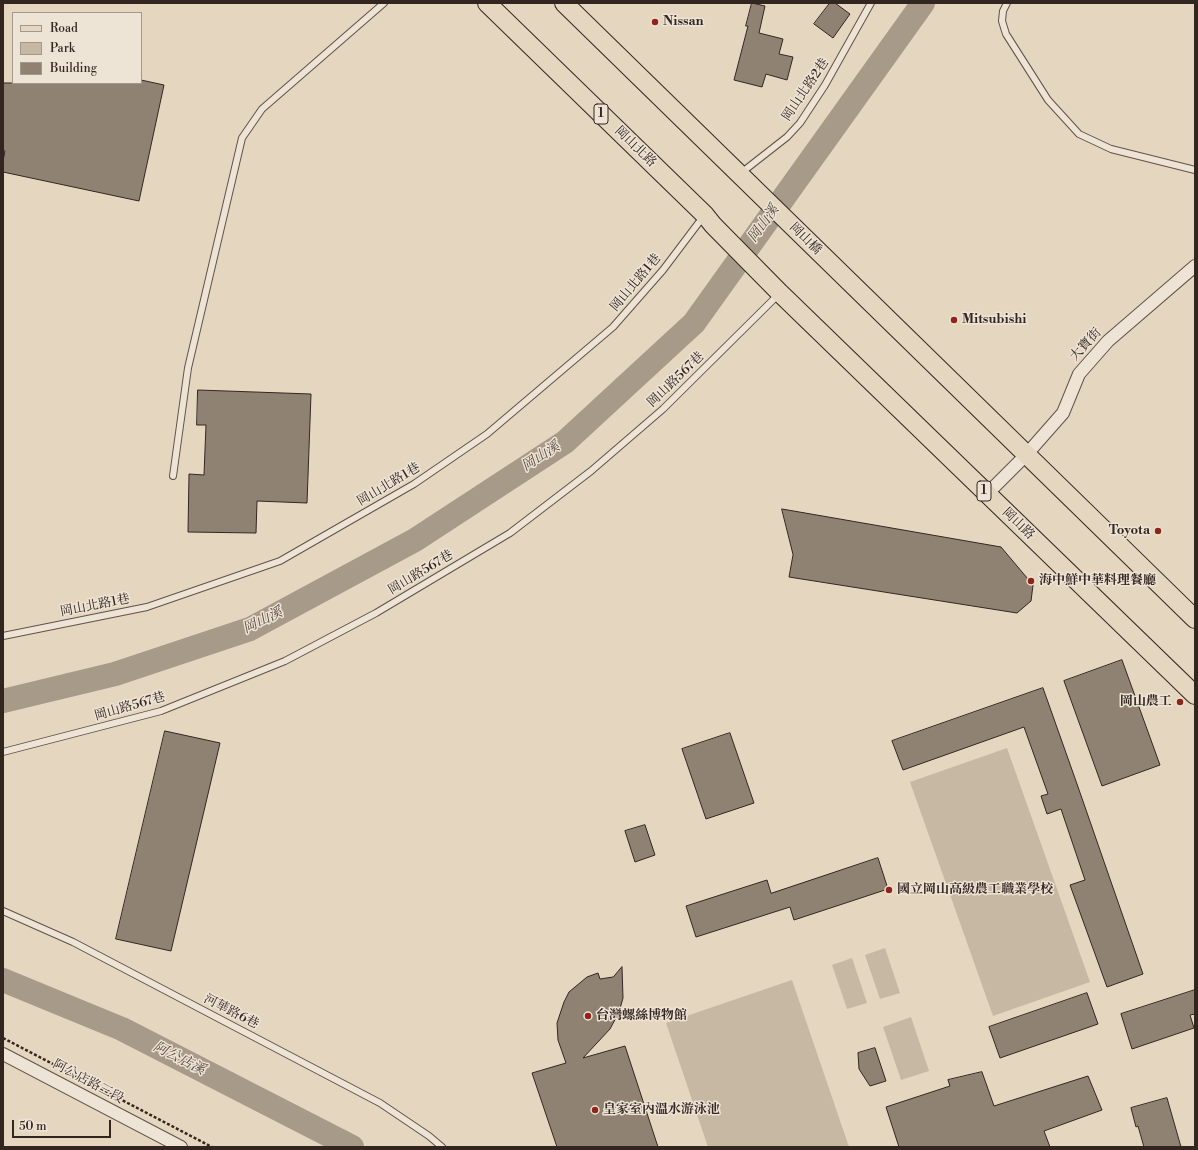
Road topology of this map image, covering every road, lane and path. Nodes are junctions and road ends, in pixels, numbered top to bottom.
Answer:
1 (384, 3) edge
2 (488, 3) edge
3 (564, 3) edge
4 (871, 3) edge
5 (1007, 3) edge
6 (1195, 170) edge
7 (740, 174) junction
8 (709, 220) junction
9 (1195, 266) edge
10 (776, 289) junction
11 (1026, 455) junction
12 (173, 476) dead end
13 (987, 494) junction
14 (1195, 619) edge
15 (3, 636) edge
16 (1195, 695) edge
17 (3, 752) edge
18 (3, 911) edge
19 (3, 1038) edge
20 (3, 1054) edge
21 (181, 1147) edge
22 (212, 1147) edge
23 (442, 1147) edge

1 - 12 lane
2 - 8 main road, 岡山北路 / 1
3 - 7 main road
4 - 7 lane, 岡山北路2巷
5 - 6 lane
7 - 11 main road, 岡山橋
8 - 10 main road, 1
8 - 15 lane, 岡山北路1巷
9 - 11 street, 大寶街
10 - 13 main road, 岡山路 / 1
10 - 17 lane, 岡山路567巷
11 - 13 street, 大寶街
11 - 14 main road
13 - 16 main road, 岡山路 / 1
18 - 23 lane, 河華路6巷
19 - 22 path
20 - 21 street, 阿公店路三段

